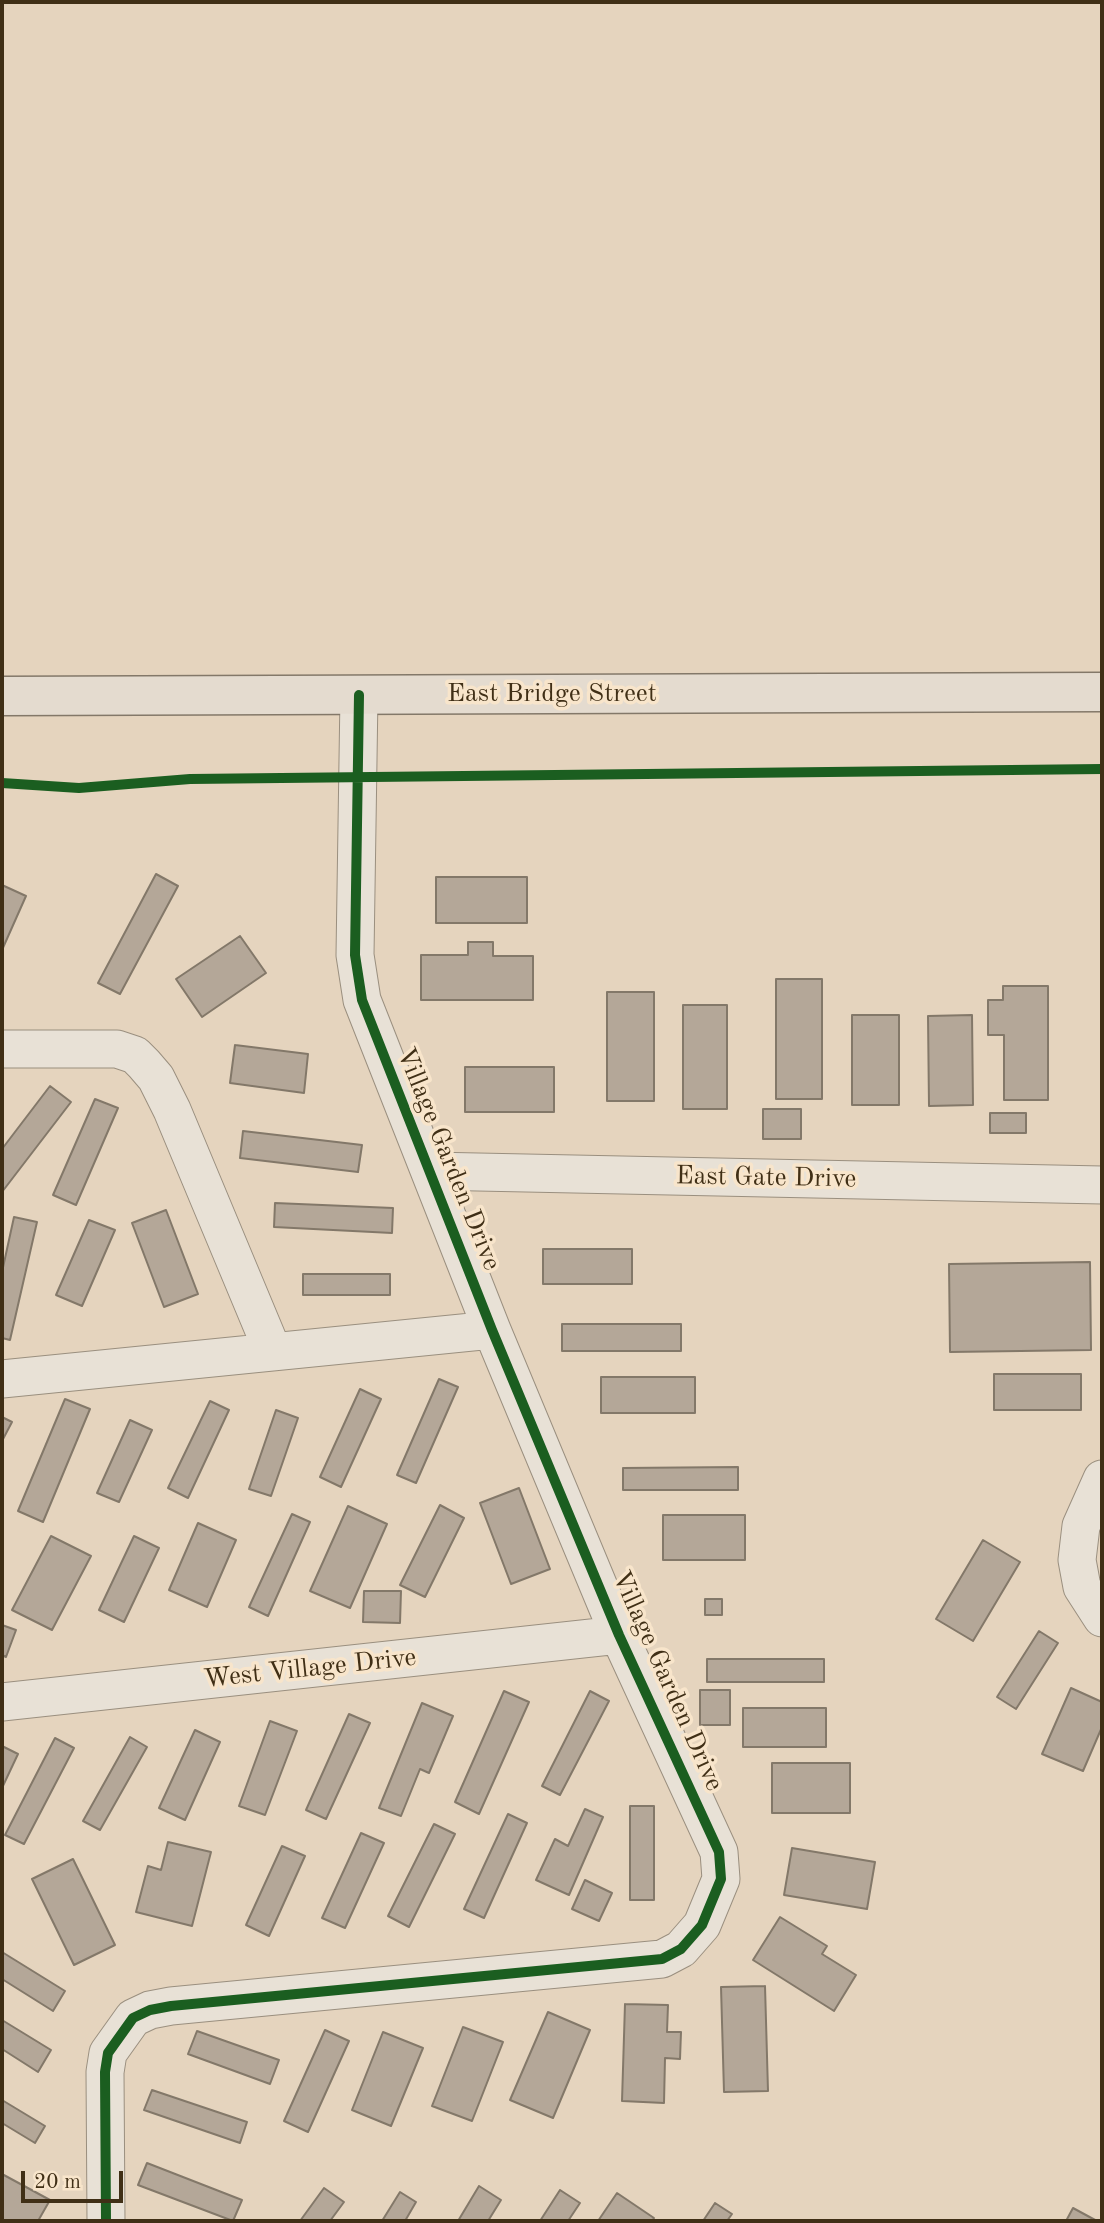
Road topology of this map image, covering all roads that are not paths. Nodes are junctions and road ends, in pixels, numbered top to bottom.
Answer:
1 (1102, 692) edge
2 (359, 695) junction
3 (2, 696) edge
4 (2, 1049) edge
5 (430, 1171) junction
6 (1102, 1185) edge
7 (492, 1330) junction
8 (273, 1352) junction
9 (2, 1380) edge
10 (1102, 1479) edge
11 (1102, 1618) edge
12 (619, 1635) junction
13 (2, 1702) edge
14 (106, 2221) edge

1 - 2 main road, East Bridge Street
2 - 3 main road, East Bridge Street
2 - 5 street, Village Garden Drive
4 - 8 street
5 - 6 street, East Gate Drive
5 - 7 street, Village Garden Drive
7 - 8 street
7 - 12 street, Village Garden Drive
8 - 9 street
10 - 11 street
12 - 13 street, West Village Drive
12 - 14 street, Village Garden Drive

